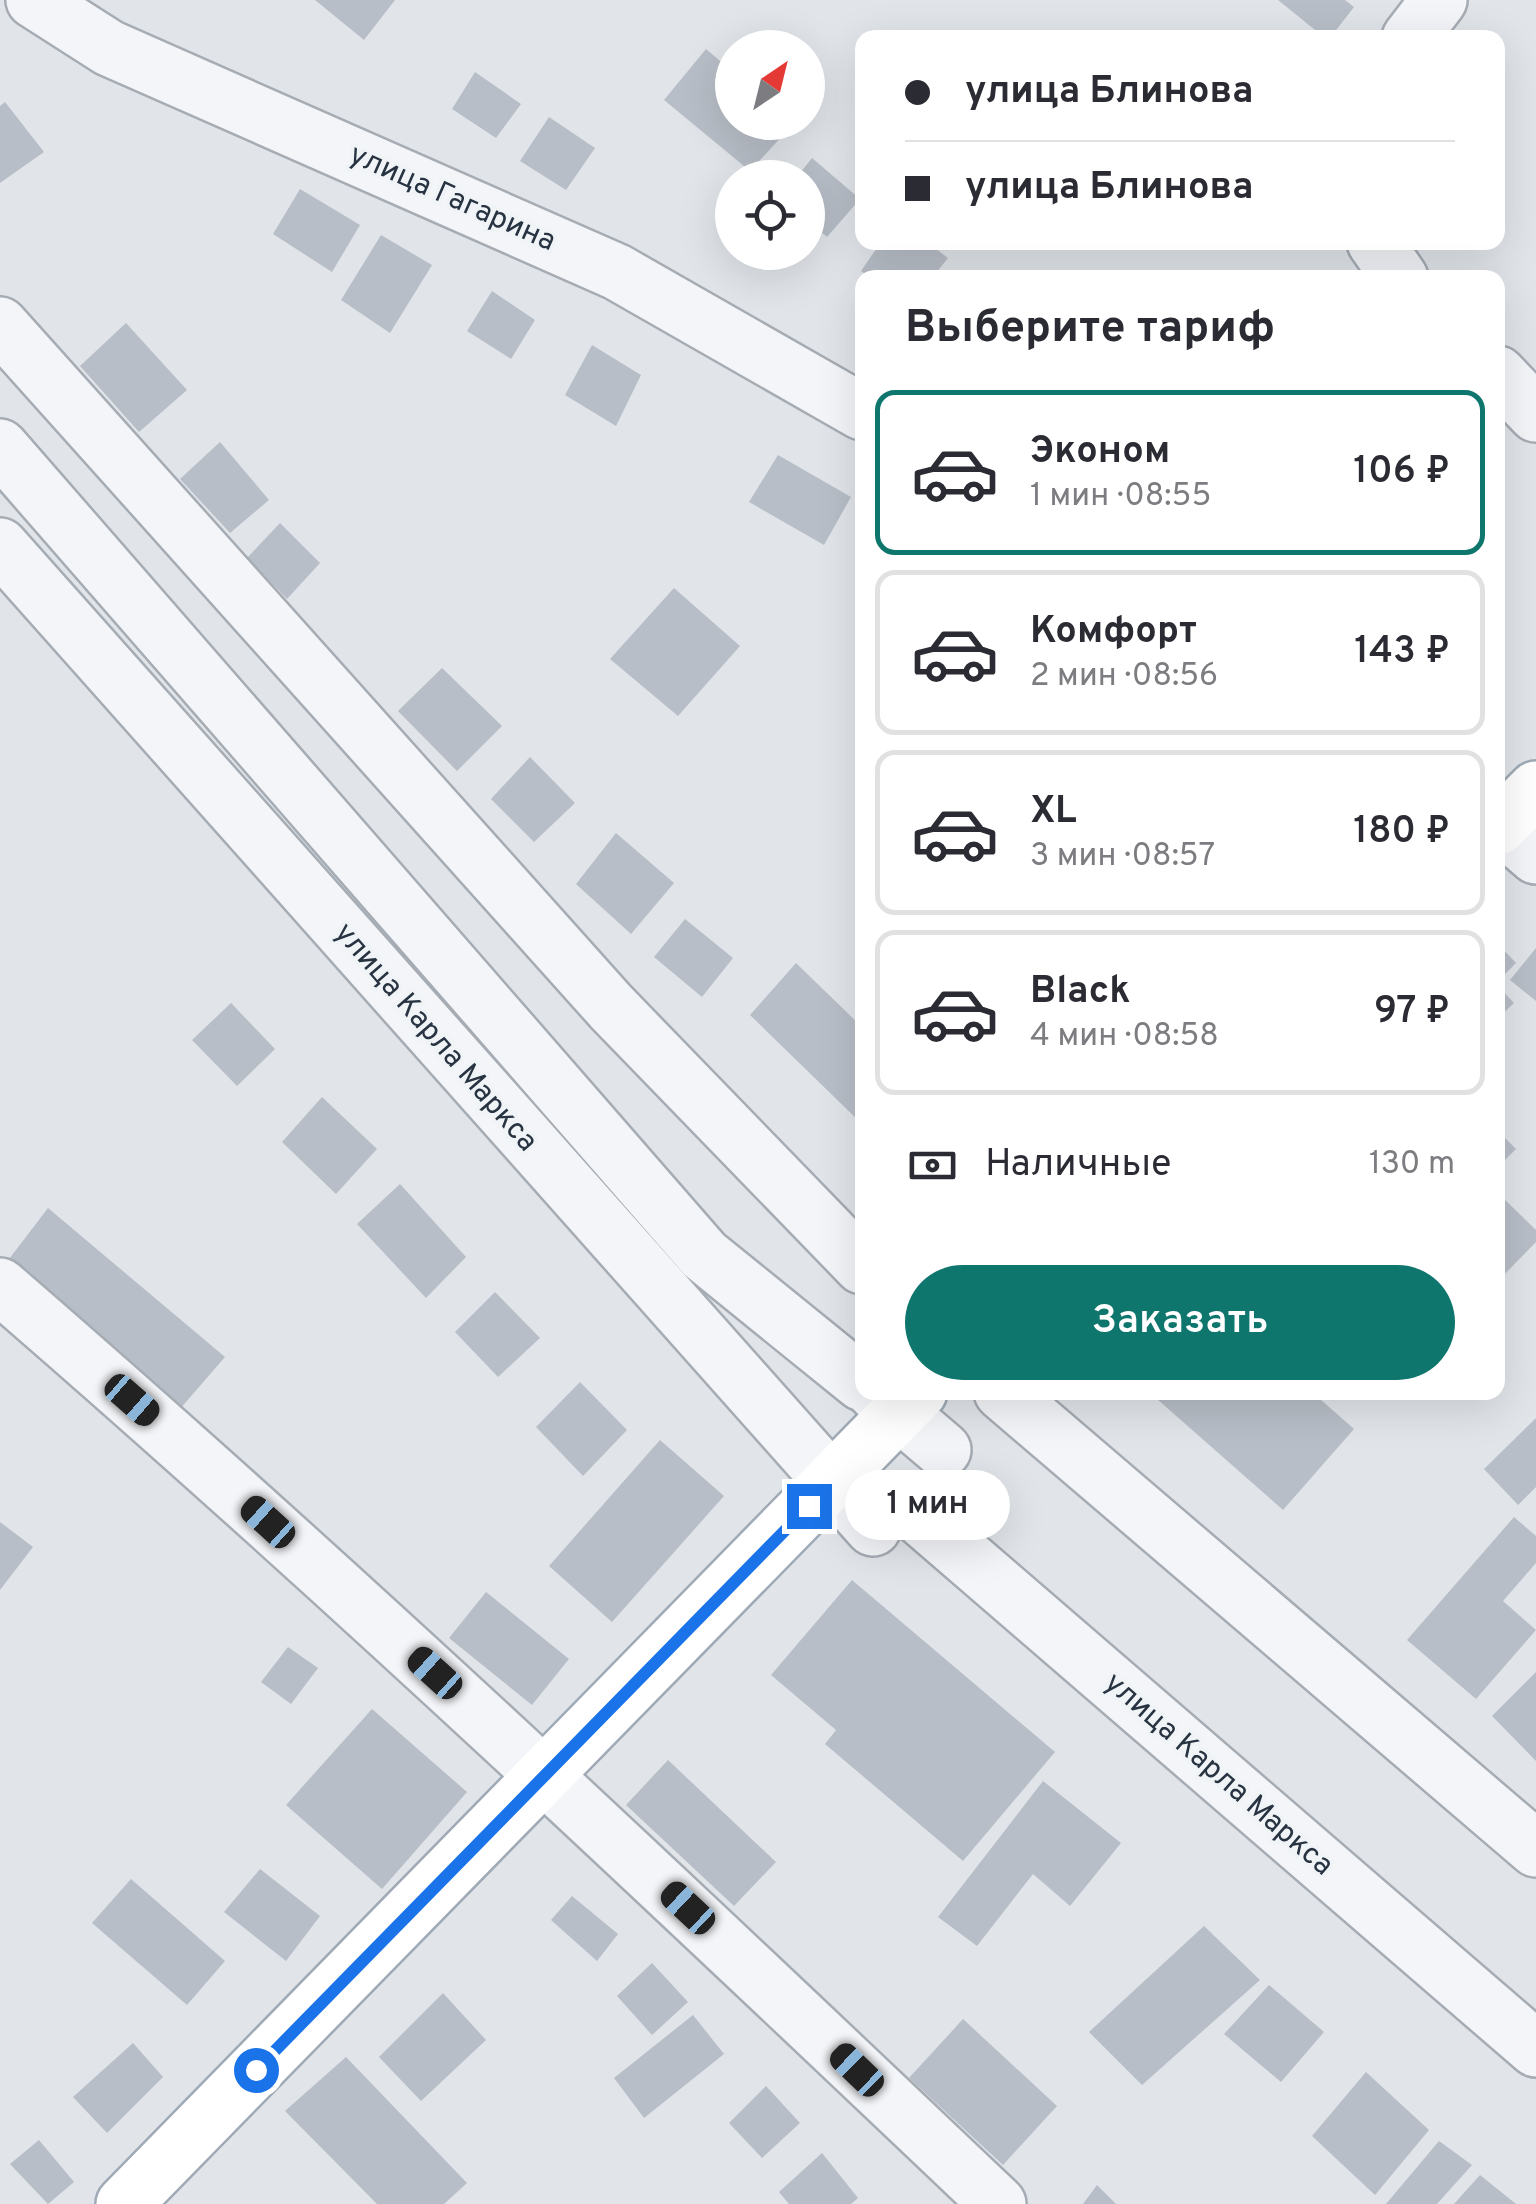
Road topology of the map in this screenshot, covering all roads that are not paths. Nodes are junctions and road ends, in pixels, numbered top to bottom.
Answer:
1 (34, 0) edge
2 (1439, 0) edge
3 (1416, 30) edge
4 (0, 325) edge
5 (1505, 381) edge
6 (855, 408) edge
7 (1536, 414) edge
8 (0, 446) edge
9 (0, 546) edge
10 (855, 1259) edge
11 (0, 1286) edge
12 (855, 1369) edge
13 (886, 1400) edge
14 (894, 1400) edge
15 (1011, 1400) edge
16 (943, 1450) dead end
17 (830, 1485) junction
18 (546, 1774) junction
19 (1536, 1848) edge
20 (1536, 2049) edge
21 (124, 2204) edge
22 (998, 2204) edge

1 - 6 street, улица Гагарина
2 - 3 street
4 - 10 street
5 - 7 street
8 - 12 street
9 - 17 street, улица Карла Маркса
11 - 18 street
13 - 17 main road
14 - 16 street
15 - 19 street
17 - 18 main road
17 - 20 street, улица Карла Маркса
18 - 21 main road
18 - 22 street

